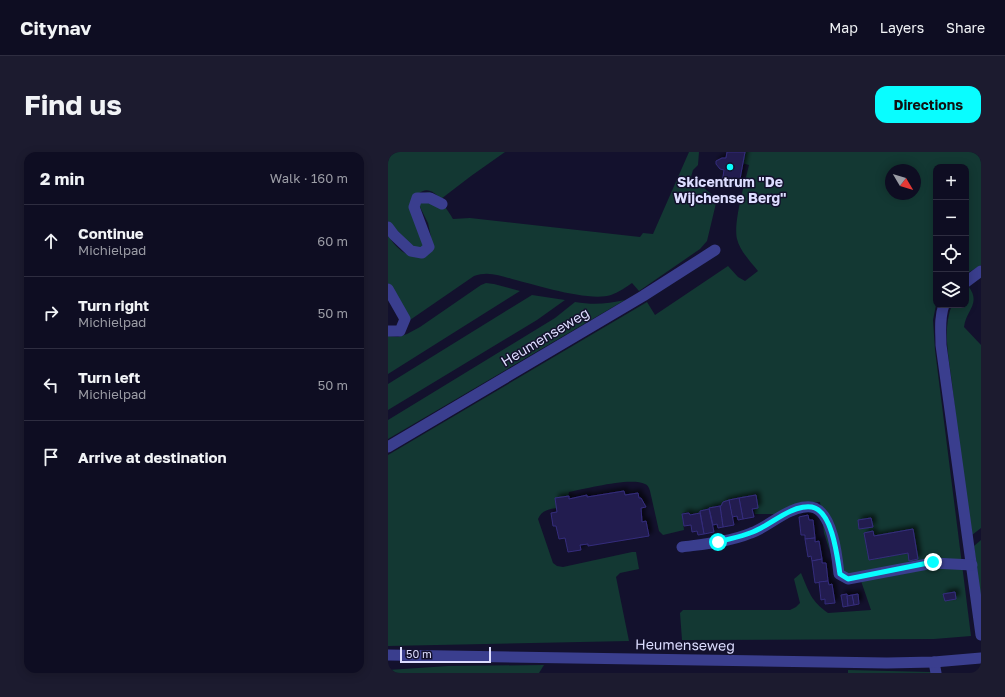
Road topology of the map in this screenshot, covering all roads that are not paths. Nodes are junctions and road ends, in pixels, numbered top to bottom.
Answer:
1 (442, 204) dead end
2 (388, 227) edge
3 (715, 250) dead end
4 (981, 271) edge
5 (969, 280) edge
6 (388, 289) edge
7 (943, 308) edge
8 (388, 331) edge
9 (388, 447) edge
10 (682, 547) dead end
11 (972, 565) junction
12 (981, 635) edge
13 (388, 655) edge
14 (981, 658) edge
15 (935, 668) edge

1 - 2 street
3 - 9 street, Heumenseweg
4 - 5 street
6 - 8 street
7 - 11 street
10 - 11 street
11 - 12 street
13 - 15 street, Heumenseweg
14 - 15 street, Heumenseweg

